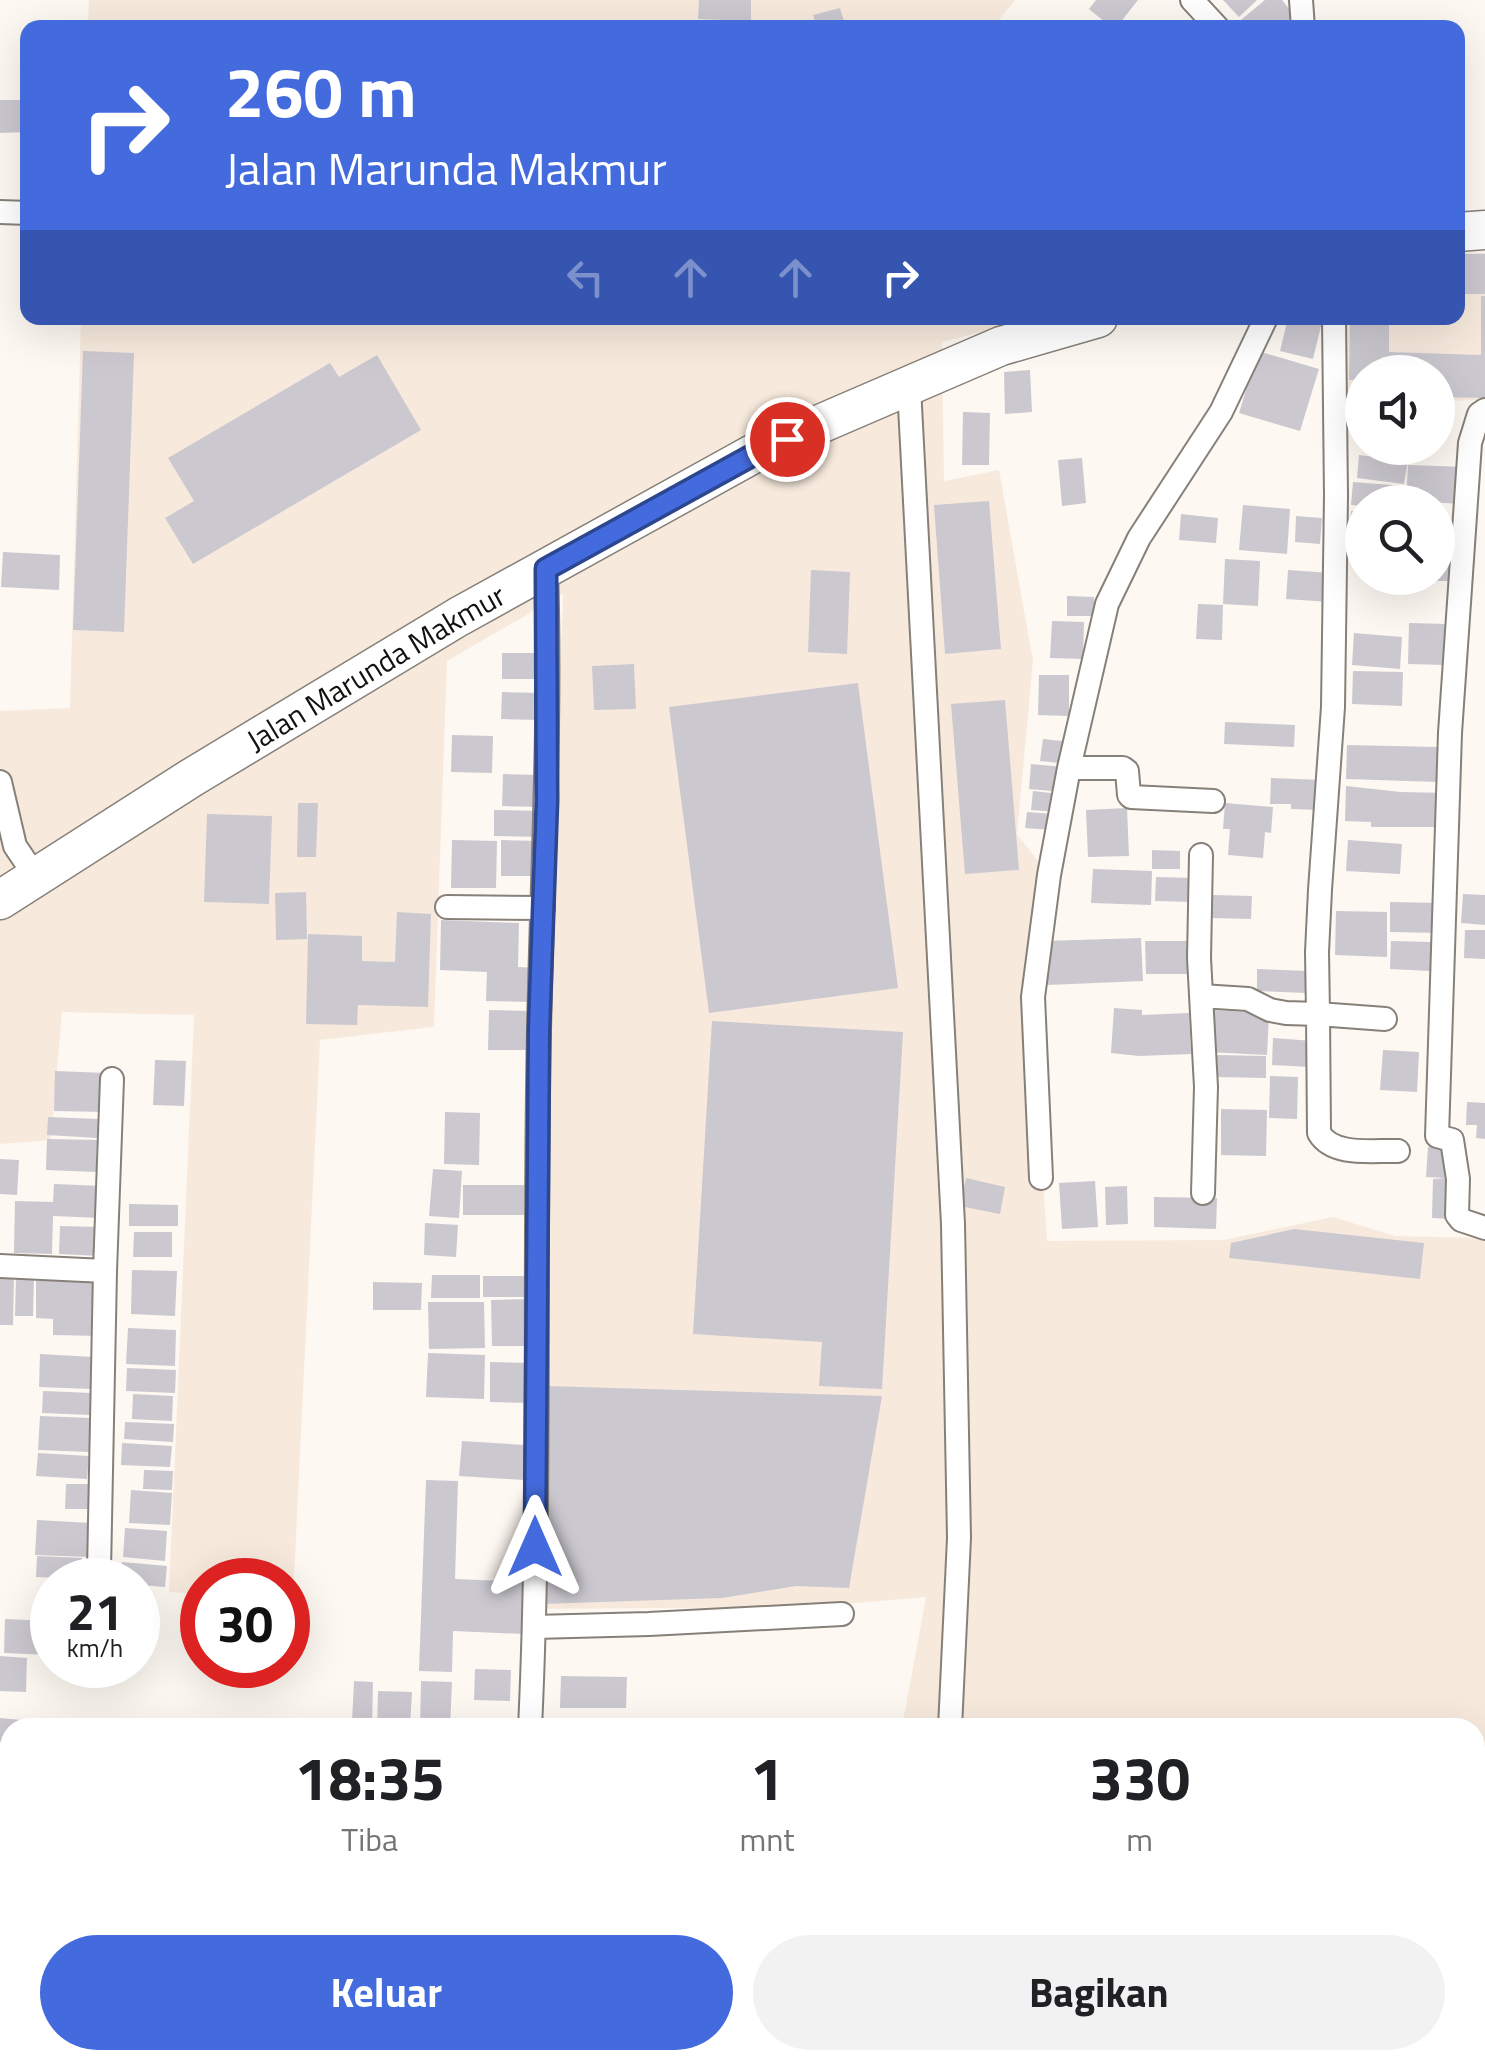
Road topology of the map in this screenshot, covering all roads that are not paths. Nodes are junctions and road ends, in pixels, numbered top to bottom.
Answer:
1 (1074, 325) edge
2 (1263, 325) edge
3 (1334, 325) edge
4 (910, 387) junction
5 (1485, 410) edge
6 (546, 569) junction
7 (1069, 768) junction
8 (0, 782) edge
9 (1213, 801) dead end
10 (1201, 856) dead end
11 (36, 877) junction
12 (0, 900) edge
13 (447, 907) dead end
14 (543, 908) junction
15 (1201, 996) junction
16 (1318, 1014) junction
17 (1384, 1019) dead end
18 (112, 1079) dead end
19 (1398, 1151) dead end
20 (1041, 1178) dead end
21 (1203, 1192) dead end
22 (1485, 1228) edge
23 (0, 1266) edge
24 (105, 1271) junction
25 (99, 1558) edge
26 (842, 1614) dead end
27 (534, 1627) junction
28 (530, 1718) edge
29 (951, 1718) edge

1 - 4 main road, Jalan Marunda Makmur
2 - 7 street
3 - 16 street
4 - 6 main road, Jalan Marunda Makmur
4 - 29 street
5 - 22 street
6 - 11 main road, Jalan Marunda Makmur
6 - 14 street
7 - 9 street
7 - 20 street
8 - 11 street
10 - 15 street
11 - 12 main road, Jalan Marunda Makmur
13 - 14 street
14 - 27 street
15 - 16 street
15 - 21 street
16 - 17 street
16 - 19 street
18 - 24 street
23 - 24 street
24 - 25 street
26 - 27 street
27 - 28 street

